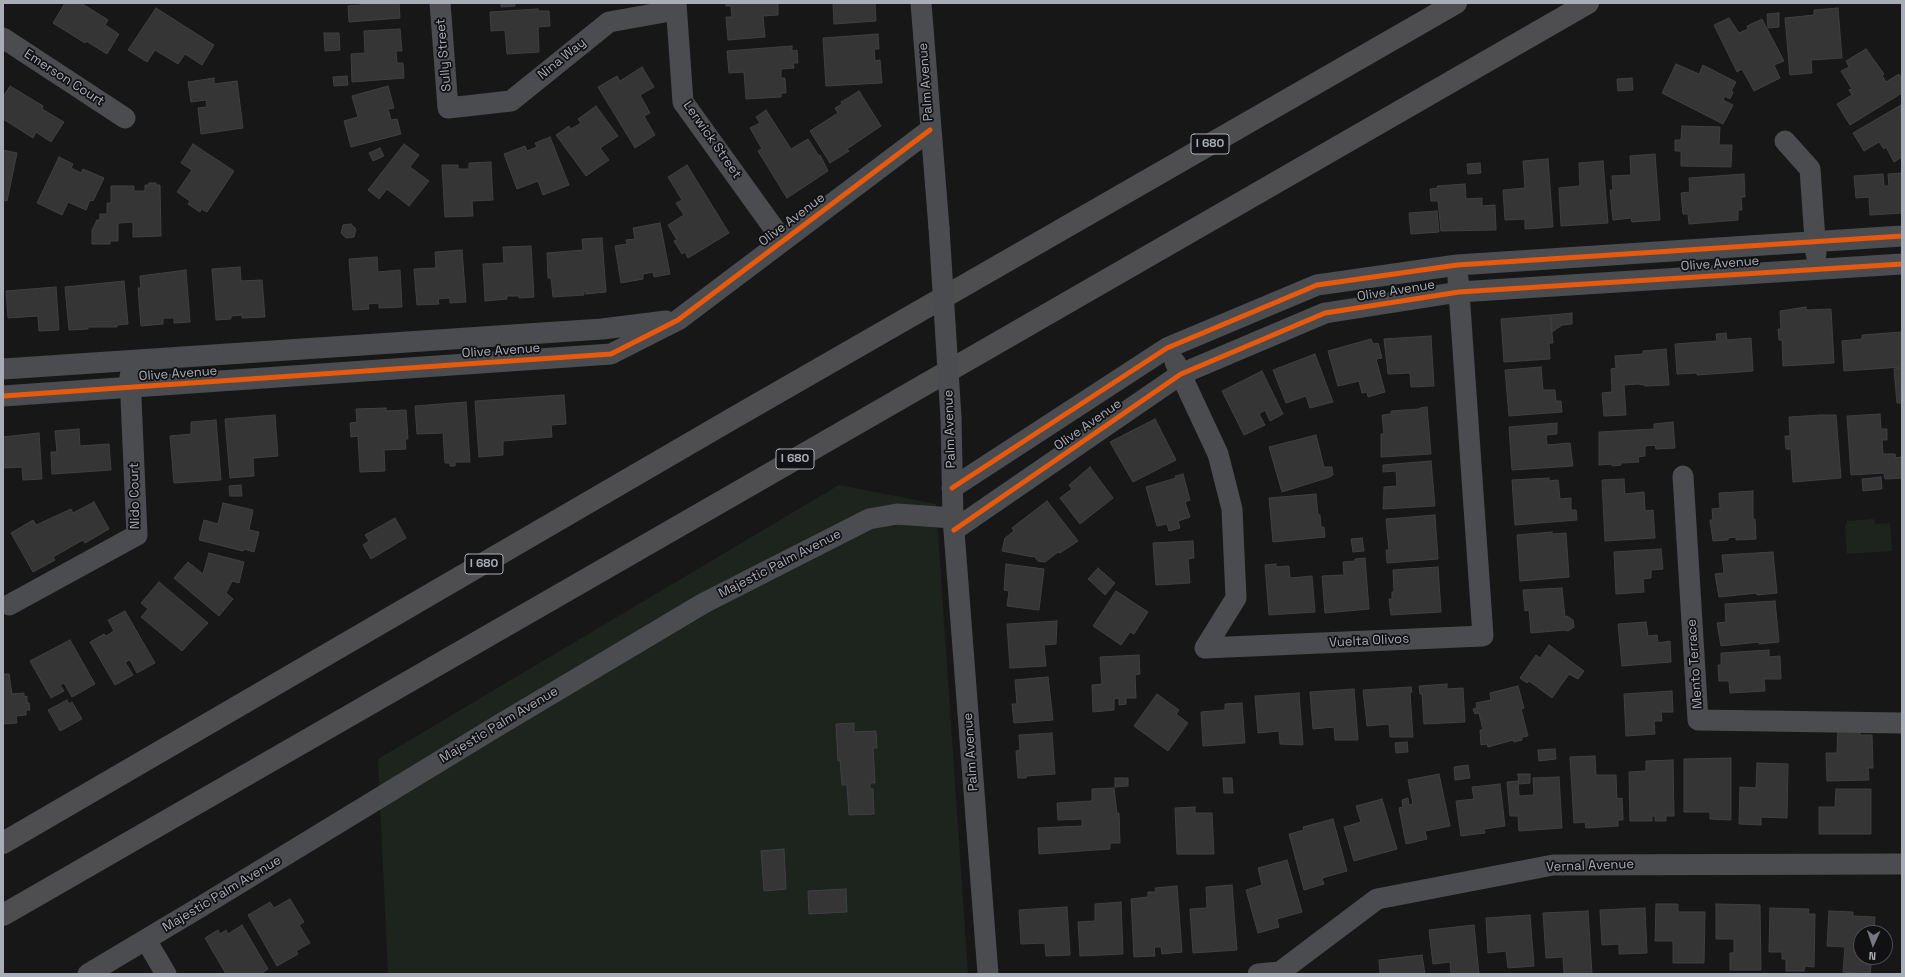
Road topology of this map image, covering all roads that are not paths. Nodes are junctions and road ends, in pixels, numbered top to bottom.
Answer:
1 (440, 3) edge
2 (920, 3) edge
3 (1456, 3) edge
4 (1588, 3) edge
5 (676, 7) edge
6 (3, 38) edge
7 (448, 108) joint
8 (125, 118) dead end
9 (930, 130) junction
10 (1785, 141) dead end
11 (1902, 236) edge
12 (783, 241) junction
13 (1815, 242) junction
14 (1902, 264) edge
15 (1457, 265) junction
16 (1817, 269) junction
17 (1459, 292) junction
18 (678, 320) junction
19 (1167, 348) junction
20 (129, 361) junction
21 (3, 369) edge
22 (1181, 374) junction
23 (131, 388) junction
24 (3, 396) edge
25 (1683, 476) dead end
26 (952, 488) junction
27 (954, 524) junction
28 (9, 605) dead end
29 (1902, 723) edge
30 (3, 843) edge
31 (1902, 864) edge
32 (3, 915) edge
33 (146, 940) junction
34 (1281, 973) edge
35 (88, 974) edge
36 (166, 974) edge
37 (988, 974) edge
38 (1258, 974) edge

1 - 7 street, Sully Street
2 - 9 street, Palm Avenue
3 - 30 highway, I 680
4 - 32 highway, I 680
5 - 7 street, Nina Way
5 - 12 street, Lerwick Street
6 - 8 street, Emerson Court
9 - 12 street, Olive Avenue
9 - 26 street, Palm Avenue, bridge
10 - 13 street
11 - 13 street, Olive Avenue
12 - 18 street, Olive Avenue
13 - 15 street, Olive Avenue
13 - 16 street
14 - 16 street, Olive Avenue
15 - 17 street, Vuelta Olivos
15 - 19 street, Olive Avenue
16 - 17 street, Olive Avenue
17 - 22 street, Olive Avenue
17 - 22 street, Vuelta Olivos
18 - 20 street, Olive Avenue
18 - 23 street, Olive Avenue
19 - 22 street, Vuelta Olivos
19 - 26 street, Olive Avenue
20 - 21 street, Olive Avenue
20 - 23 street, Nido Court
22 - 27 street, Olive Avenue
23 - 24 street, Olive Avenue
23 - 28 street, Nido Court
25 - 29 street, Mento Terrace
26 - 27 street, Palm Avenue
27 - 33 street, Majestic Palm Avenue
27 - 37 street, Palm Avenue
31 - 34 street, Vernal Avenue
33 - 35 street, Majestic Palm Avenue
33 - 36 street
34 - 38 street, Vernal Avenue

